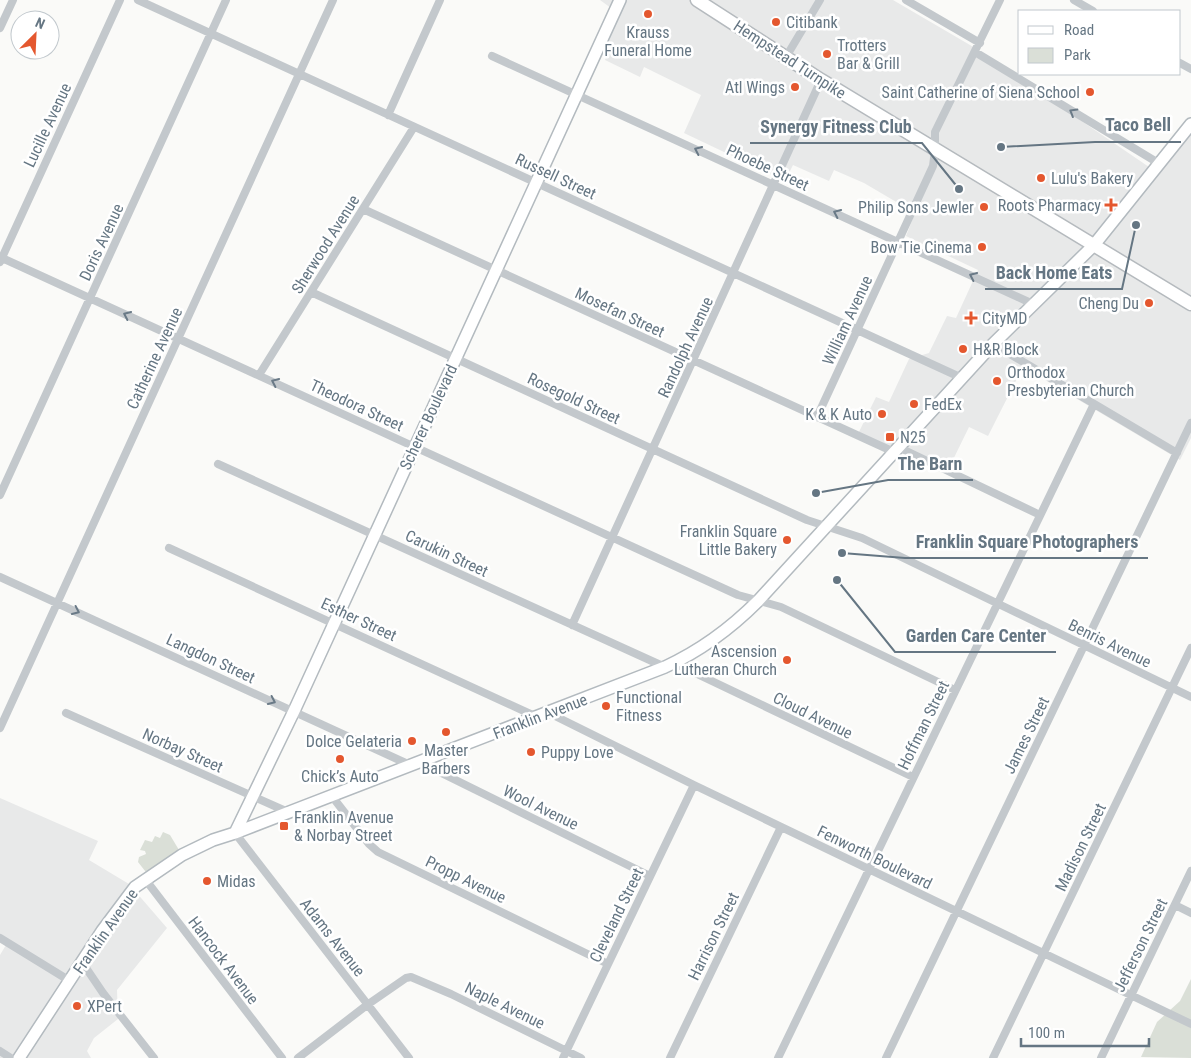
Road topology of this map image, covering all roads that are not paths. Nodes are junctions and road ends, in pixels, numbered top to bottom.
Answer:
1 (13, 0) edge
2 (120, 0) edge
3 (138, 0) edge
4 (226, 0) edge
5 (333, 0) edge
6 (440, 0) edge
7 (620, 0) edge
8 (697, 0) edge
9 (820, 0) edge
10 (906, 0) edge
11 (1000, 0) edge
12 (1074, 0) edge
13 (1091, 10) edge
14 (0, 28) edge
15 (211, 34) junction
16 (980, 42) junction
17 (975, 52) junction
18 (492, 56) dead end
19 (786, 57) junction
20 (299, 74) junction
21 (821, 80) junction
22 (576, 94) junction
23 (388, 115) junction
24 (1191, 124) edge
25 (414, 127) junction
26 (935, 150) junction
27 (1160, 164) junction
28 (536, 182) junction
29 (774, 184) junction
30 (363, 209) junction
31 (898, 241) junction
32 (1094, 245) junction
33 (1, 259) edge
34 (496, 270) junction
35 (734, 273) junction
36 (311, 292) junction
37 (90, 298) junction
38 (1033, 304) junction
39 (1191, 304) edge
40 (857, 330) junction
41 (178, 338) junction
42 (993, 344) junction
43 (455, 358) junction
44 (693, 361) junction
45 (259, 375) junction
46 (962, 378) junction
47 (1094, 404) junction
48 (817, 418) junction
49 (1191, 423) edge
50 (415, 446) junction
51 (653, 449) junction
52 (896, 450) junction
53 (1176, 454) junction
54 (218, 464) dead end
55 (0, 495) edge
56 (1040, 515) junction
57 (827, 526) junction
58 (374, 535) junction
59 (613, 538) junction
60 (169, 548) dead end
61 (0, 577) edge
62 (758, 600) junction
63 (57, 603) junction
64 (997, 604) junction
65 (334, 623) junction
66 (572, 625) junction
67 (1084, 646) junction
68 (1191, 648) edge
69 (670, 665) junction
70 (1172, 688) junction
71 (955, 690) junction
72 (1191, 697) edge
73 (294, 711) junction
74 (549, 712) junction
75 (66, 713) dead end
76 (537, 717) junction
77 (0, 728) edge
78 (415, 763) junction
79 (913, 777) junction
80 (694, 785) junction
81 (331, 796) junction
82 (254, 797) junction
83 (288, 812) junction
84 (781, 826) junction
85 (235, 833) junction
86 (869, 869) junction
87 (1191, 871) edge
88 (650, 876) junction
89 (145, 879) junction
90 (1175, 906) junction
91 (956, 911) junction
92 (1191, 913) edge
93 (0, 938) edge
94 (1044, 953) junction
95 (82, 962) junction
96 (608, 964) junction
97 (70, 981) junction
98 (1131, 995) junction
99 (367, 1005) junction
100 (1191, 1024) edge
101 (0, 1051) edge
102 (565, 1054) edge
103 (18, 1057) edge
104 (154, 1058) edge
105 (282, 1058) edge
106 (298, 1058) edge
107 (409, 1058) edge
108 (581, 1058) edge
109 (670, 1058) edge
110 (778, 1058) edge
111 (886, 1058) edge
112 (993, 1058) edge
113 (1101, 1058) edge

1 - 14 street
2 - 33 street, Lucille Avenue
3 - 15 street, Russell Street
4 - 15 street, Doris Avenue
5 - 20 street, Catherine Avenue
6 - 23 street
7 - 22 main road, Scherer Boulevard
8 - 19 main road, Hempstead Turnpike
9 - 19 street
10 - 16 street
11 - 16 street, William Avenue
12 - 13 street
15 - 20 street, Russell Street
15 - 37 street, Doris Avenue
16 - 17 street, William Avenue
17 - 26 street, William Avenue
27 -> 17 street
18 - 22 street, Phoebe Street
19 - 21 main road, Hempstead Turnpike
20 - 23 street, Russell Street
20 - 41 street, Catherine Avenue
21 - 26 main road, Hempstead Turnpike
21 - 29 street, Randolph Avenue
22 - 28 main road, Scherer Boulevard
29 -> 22 street, Phoebe Street
23 - 25 street, Russell Street
24 - 27 main road, Franklin Avenue
25 - 28 street, Russell Street
25 - 30 street, Sherwood Avenue
26 - 31 street, William Avenue
26 - 32 main road, Hempstead Turnpike
27 - 32 main road, Franklin Avenue
28 - 34 main road, Scherer Boulevard
28 - 35 street, Russell Street
31 -> 29 street, Phoebe Street
29 - 35 street, Randolph Avenue
30 - 34 street, Mosefan Street
30 - 36 street, Sherwood Avenue
38 -> 31 street, Phoebe Street
31 - 40 street, William Avenue
32 - 38 main road, Franklin Avenue
32 - 39 main road, Hempstead Turnpike
33 - 37 street, Theodora Street
34 - 43 main road, Scherer Boulevard
34 - 44 street, Mosefan Street
35 - 40 street, Russell Street
35 - 44 street, Randolph Avenue
36 - 43 street, Rosegold Street
36 - 45 street, Sherwood Avenue
41 -> 37 street, Theodora Street
37 - 55 street, Doris Avenue
38 - 42 main road, Franklin Avenue
40 - 46 street, Russell Street
40 - 48 street, William Avenue
41 - 45 street, Theodora Street
41 - 63 street, Catherine Avenue
42 - 46 main road, Franklin Avenue
42 - 47 street
43 - 50 main road, Scherer Boulevard
43 - 51 street, Rosegold Street
44 - 48 street, Mosefan Street
44 - 51 street, Randolph Avenue
50 -> 45 street, Theodora Street
46 - 52 main road, Franklin Avenue
47 - 53 street
47 - 56 street, Hoffman Street
48 - 52 street, Mosefan Street
49 - 53 street, James Street
50 - 58 main road, Scherer Boulevard
50 - 59 street, Theodora Street
51 - 57 street, Rosegold Street
51 - 59 street, Randolph Avenue
52 - 56 street, Mosefan Street
52 - 57 main road, Franklin Avenue
53 - 67 street, James Street
54 - 58 street, Carukin Street
56 - 64 street, Hoffman Street
57 - 62 main road, Franklin Avenue
57 - 64 street, Benris Avenue
58 - 65 main road, Scherer Boulevard
58 - 66 street, Carukin Street
59 - 62 street, Theodora Street
59 - 66 street, Randolph Avenue
60 - 65 street, Esther Street
61 - 63 street, Langdon Street
62 - 69 main road, Franklin Avenue
62 - 71 street, Theodora Street
63 -> 73 street, Langdon Street
63 - 77 street, Catherine Avenue
64 - 67 street, Benris Avenue
64 - 71 street, Hoffman Street
65 - 73 main road, Scherer Boulevard
65 - 76 street, Esther Street
66 - 69 street, Carukin Street
67 - 70 street, Benris Avenue
67 - 91 street, James Street
68 - 70 street, Madison Street
69 - 74 main road, Franklin Avenue
69 - 79 street, Cloud Avenue
70 - 72 street, Benris Avenue
70 - 94 street, Madison Street
71 - 79 street, Hoffman Street
73 - 78 street, Langdon Street
73 - 82 main road, Scherer Boulevard
74 - 76 main road, Franklin Avenue
74 - 80 street, Fenworth Boulevard
75 - 82 street, Norbay Street
76 - 78 main road, Franklin Avenue
78 - 81 main road, Franklin Avenue
78 - 88 street, Wool Avenue
79 - 86 street, Hoffman Street
80 - 84 street, Fenworth Boulevard
80 - 88 street, Cleveland Street
81 - 83 main road, Franklin Avenue
81 - 96 street, Propp Avenue
82 - 83 street, Norbay Street
82 - 85 main road, Scherer Boulevard
83 - 85 main road, Franklin Avenue
84 - 86 street, Fenworth Boulevard
84 - 109 street, Harrison Street
85 - 89 main road, Franklin Avenue
85 - 99 street, Adams Avenue
86 - 91 street, Fenworth Boulevard
86 - 110 street, Hoffman Street
87 - 90 street, Jefferson Street
88 - 96 street, Cleveland Street
89 - 95 main road, Franklin Avenue
89 - 105 street, Hancock Avenue
90 - 92 street
90 - 98 street, Jefferson Street
91 - 94 street, Fenworth Boulevard
91 - 111 street, James Street
93 - 97 street
94 - 98 street, Fenworth Boulevard
94 - 112 street, Madison Street
95 - 97 main road, Franklin Avenue
95 - 104 street
96 - 102 street, Cleveland Street
97 - 103 main road, Franklin Avenue
98 - 100 street, Fenworth Boulevard
98 - 113 street, Jefferson Street
99 - 102 street, Naple Avenue
99 - 106 street
99 - 107 street, Adams Avenue
101 - 103 street
102 - 108 street, Naple Avenue

